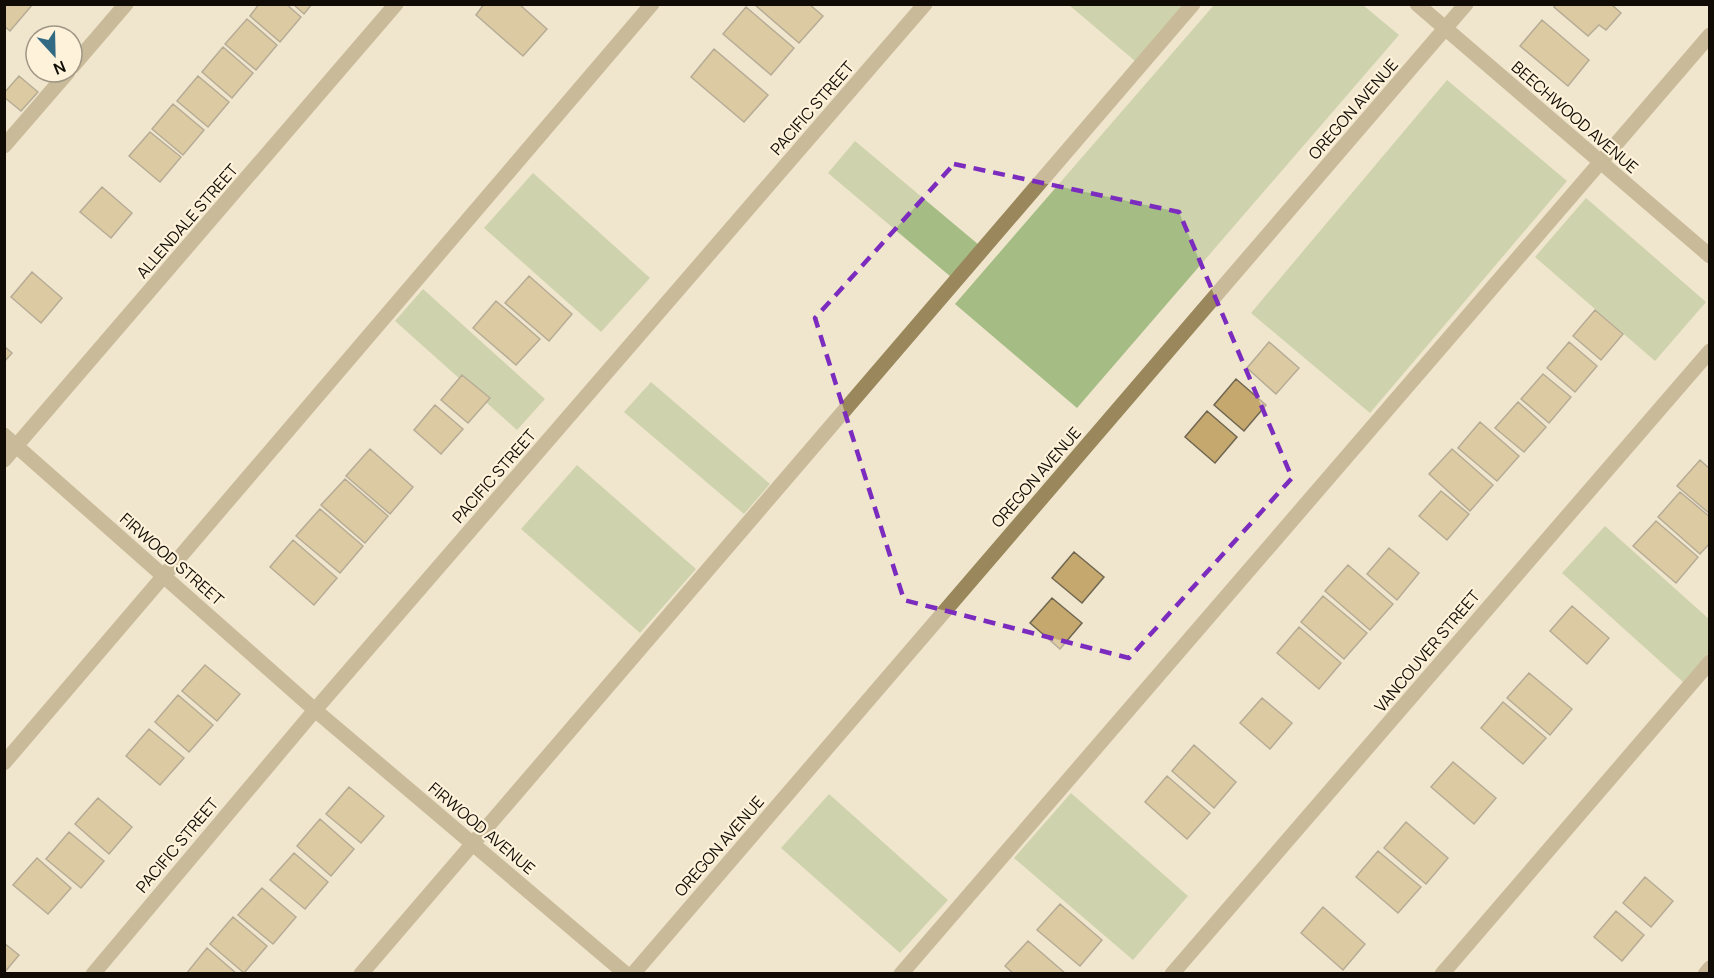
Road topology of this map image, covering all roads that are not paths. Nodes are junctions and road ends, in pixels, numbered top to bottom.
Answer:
1 (126, 4) edge
2 (396, 4) edge
3 (651, 4) edge
4 (925, 4) edge
5 (1193, 4) edge
6 (1417, 4) edge
7 (1466, 4) edge
8 (1445, 28) junction
9 (1710, 34) edge
10 (84, 53) edge
11 (58, 84) edge
12 (4, 146) edge
13 (1600, 162) junction
14 (1710, 256) edge
15 (1710, 351) edge
16 (4, 435) edge
17 (17, 446) junction
18 (4, 460) edge
19 (164, 575) junction
20 (1710, 662) edge
21 (315, 710) junction
22 (4, 763) edge
23 (472, 842) junction
24 (1710, 968) edge
25 (93, 974) edge
26 (361, 974) edge
27 (626, 974) edge
28 (633, 974) edge
29 (901, 974) edge
30 (1172, 974) edge
31 (1442, 974) edge
32 (1705, 974) edge

1 - 10 street
2 - 17 street, ALLENDALE STREET
3 - 19 street
4 - 21 street, PACIFIC STREET
5 - 23 street
6 - 8 street, BEECHWOOD AVENUE
7 - 8 street, OREGON AVENUE
8 - 13 street, BEECHWOOD AVENUE
8 - 28 street, OREGON AVENUE
9 - 13 street
11 - 12 street
13 - 14 street, BEECHWOOD AVENUE
13 - 29 street
15 - 30 street, VANCOUVER STREET
16 - 17 street, FIRWOOD STREET
17 - 18 street, ALLENDALE STREET
17 - 19 street, FIRWOOD STREET
19 - 21 street, FIRWOOD STREET
19 - 22 street
20 - 31 street
21 - 23 street, FIRWOOD AVENUE
21 - 25 street, PACIFIC STREET
23 - 26 street
23 - 27 street, FIRWOOD AVENUE
24 - 32 street

